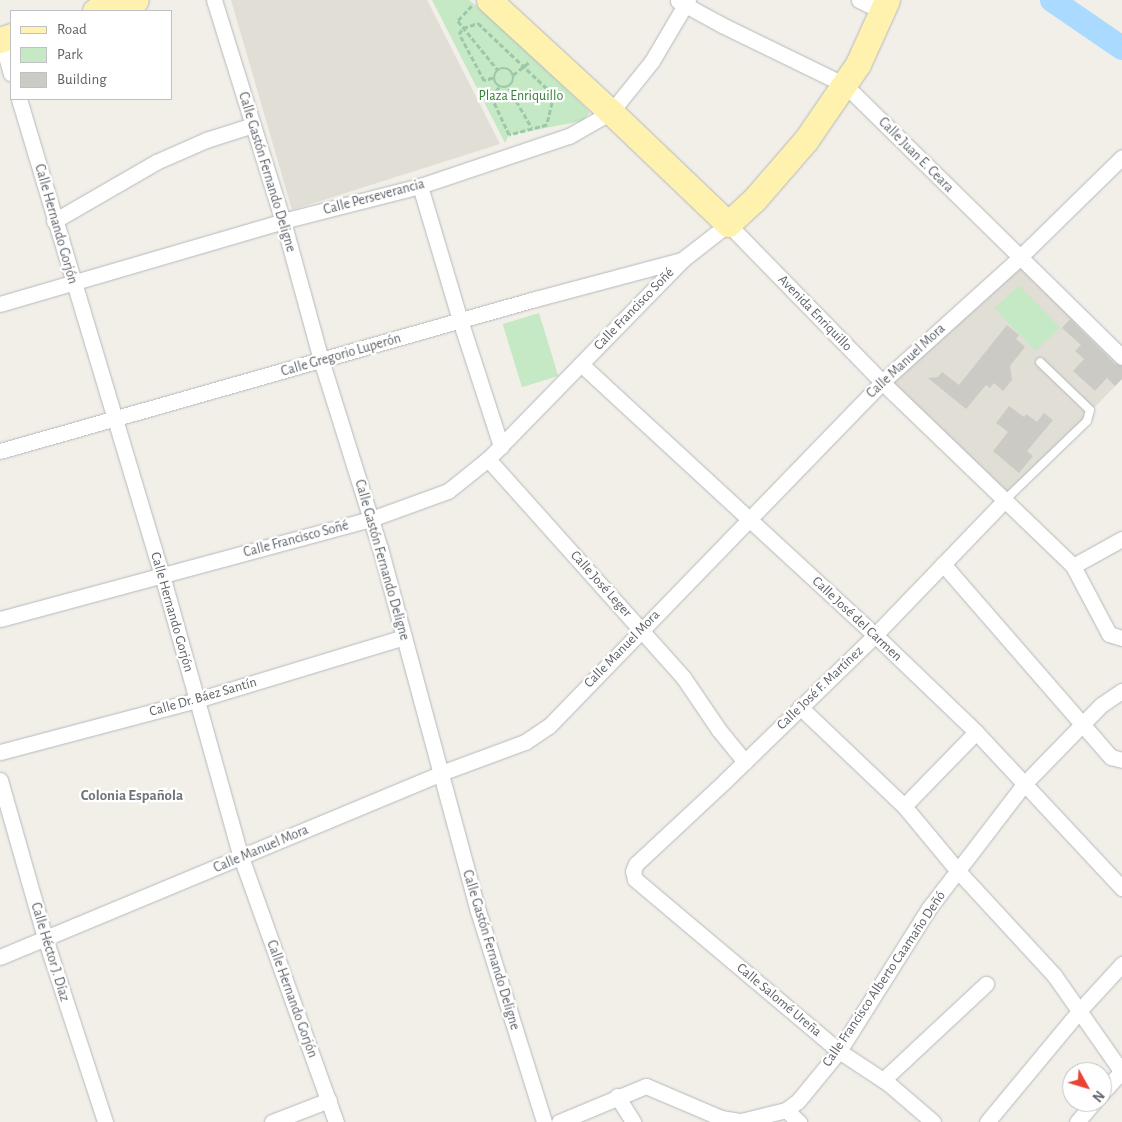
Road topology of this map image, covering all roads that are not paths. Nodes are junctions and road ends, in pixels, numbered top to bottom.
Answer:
1 (136, 0) edge
2 (214, 0) edge
3 (858, 0) edge
4 (481, 2) edge
5 (683, 2) edge
6 (885, 5) edge
7 (99, 10) edge
8 (4, 38) edge
9 (10, 69) edge
10 (845, 85) junction
11 (19, 100) edge
12 (611, 112) junction
13 (253, 125) junction
14 (1122, 157) edge
15 (420, 186) junction
16 (54, 221) junction
17 (283, 221) junction
18 (728, 224) junction
19 (1019, 258) junction
20 (682, 260) junction
21 (73, 282) junction
22 (0, 304) edge
23 (460, 320) junction
24 (1122, 357) edge
25 (321, 360) junction
26 (1040, 362) dead end
27 (580, 364) junction
28 (882, 382) junction
29 (114, 419) junction
30 (501, 446) junction
31 (0, 451) edge
32 (488, 459) junction
33 (1005, 500) junction
34 (371, 519) junction
35 (748, 519) junction
36 (1122, 539) edge
37 (943, 564) junction
38 (1073, 566) junction
39 (162, 575) junction
40 (0, 619) edge
41 (642, 629) junction
42 (875, 634) junction
43 (1116, 636) edge
44 (404, 637) junction
45 (1122, 648) edge
46 (1122, 691) edge
47 (197, 700) junction
48 (800, 707) junction
49 (1083, 723) junction
50 (976, 732) junction
51 (0, 752) edge
52 (1122, 760) edge
53 (745, 762) junction
54 (441, 773) junction
55 (0, 780) edge
56 (1024, 784) junction
57 (904, 806) junction
58 (241, 857) junction
59 (958, 870) junction
60 (632, 871) joint
61 (1122, 888) edge
62 (45, 938) junction
63 (0, 957) edge
64 (1122, 964) edge
65 (986, 984) dead end
66 (1079, 1011) junction
67 (839, 1051) junction
68 (1122, 1071) edge
69 (883, 1080) junction
70 (1112, 1082) edge
71 (617, 1096) junction
72 (329, 1100) junction
73 (786, 1110) junction
74 (1086, 1112) edge
75 (105, 1122) edge
76 (272, 1122) edge
77 (336, 1122) edge
78 (544, 1122) edge
79 (559, 1122) edge
80 (633, 1122) edge
81 (799, 1122) edge
82 (933, 1122) edge
83 (987, 1122) edge
84 (1077, 1122) edge

1 - 7 main road
2 - 13 street, Calle Gastón Fernando Deligne
3 - 6 street
4 - 12 main road, Avenida Enriquillo
5 - 10 street, Calle Juan E. Ceara
5 - 12 street, Calle Perseverancia
6 - 10 main road
8 - 9 street
10 - 18 main road
10 - 19 street, Calle Juan E. Ceara
11 - 16 street, Calle Hernando Gorjón
12 - 15 street, Calle Perseverancia
12 - 18 main road, Avenida Enriquillo
13 - 16 street
13 - 17 street, Calle Gastón Fernando Deligne
14 - 19 street, Calle Manuel Mora
15 - 17 street, Calle Perseverancia
15 - 23 street
16 - 21 street, Calle Hernando Gorjón
17 - 21 street, Calle Perseverancia
17 - 25 street, Calle Gastón Fernando Deligne
18 - 20 street, Calle Francisco Soñé
18 - 28 street, Avenida Enriquillo
19 - 24 street, Calle Juan E. Ceara
19 - 28 street, Calle Manuel Mora
20 - 23 street, Calle Gregorio Luperón
20 - 27 street, Calle Francisco Soñé
21 - 22 street, Calle Perseverancia
21 - 29 street, Calle Hernando Gorjón
23 - 25 street, Calle Gregorio Luperón
23 - 30 street
25 - 29 street, Calle Gregorio Luperón
25 - 34 street, Calle Gastón Fernando Deligne
26 - 33 lane
27 - 30 street, Calle Francisco Soñé
27 - 35 street, Calle José del Carmen
28 - 33 street, Avenida Enriquillo
28 - 35 street, Calle Manuel Mora
29 - 31 street, Calle Gregorio Luperón
29 - 39 street, Calle Hernando Gorjón
30 - 32 street, Calle Francisco Soñé
32 - 34 street, Calle Francisco Soñé
32 - 41 street, Calle José Leger
33 - 37 street, Calle José F. Martínez
33 - 38 street, Avenida Enriquillo
34 - 39 street, Calle Francisco Soñé
34 - 44 street, Calle Gastón Fernando Deligne
35 - 41 street, Calle Manuel Mora
35 - 42 street, Calle José del Carmen
36 - 38 street
37 - 42 street, Calle José F. Martínez
37 - 49 street
38 - 43 street, Avenida Enriquillo
39 - 40 street, Calle Francisco Soñé
39 - 47 street, Calle Hernando Gorjón
41 - 53 street, Calle José Leger
41 - 54 street, Calle Manuel Mora
42 - 48 street, Calle José F. Martínez
42 - 50 street, Calle José del Carmen
43 - 45 street, Avenida Enriquillo
44 - 47 street, Calle Dr. Báez Santín
44 - 54 street, Calle Gastón Fernando Deligne
46 - 49 street, Calle Francisco Alberto Caamaño Deñó
47 - 51 street, Calle Dr. Báez Santín
47 - 58 street, Calle Hernando Gorjón
48 - 53 street, Calle José F. Martínez
48 - 57 street
49 - 52 street
49 - 56 street, Calle Francisco Alberto Caamaño Deñó
50 - 56 street, Calle José del Carmen
50 - 57 street
53 - 60 street, Calle José F. Martínez
54 - 58 street, Calle Manuel Mora
54 - 78 street, Calle Gastón Fernando Deligne
55 - 62 street, Calle Héctor J. Díaz
56 - 59 street, Calle Francisco Alberto Caamaño Deñó
56 - 61 street, Calle José del Carmen
57 - 59 street
58 - 62 street, Calle Manuel Mora
58 - 72 street, Calle Hernando Gorjón
59 - 66 street
59 - 67 street, Calle Francisco Alberto Caamaño Deñó
60 - 67 street, Calle Salomé Ureña
62 - 63 street, Calle Manuel Mora
62 - 75 street, Calle Héctor J. Díaz
64 - 66 street
65 - 69 street
66 - 68 street
66 - 83 street
67 - 69 street, Calle Salomé Ureña
67 - 73 street, Calle Francisco Alberto Caamaño Deñó
68 - 70 street
69 - 82 street, Calle Salomé Ureña
71 - 73 street, Calle Francisco Alberto Caamaño Deñó
71 - 79 street, Calle Francisco Alberto Caamaño Deñó
71 - 80 street
72 - 76 street
72 - 77 street, Calle Hernando Gorjón
73 - 81 street
74 - 84 street

